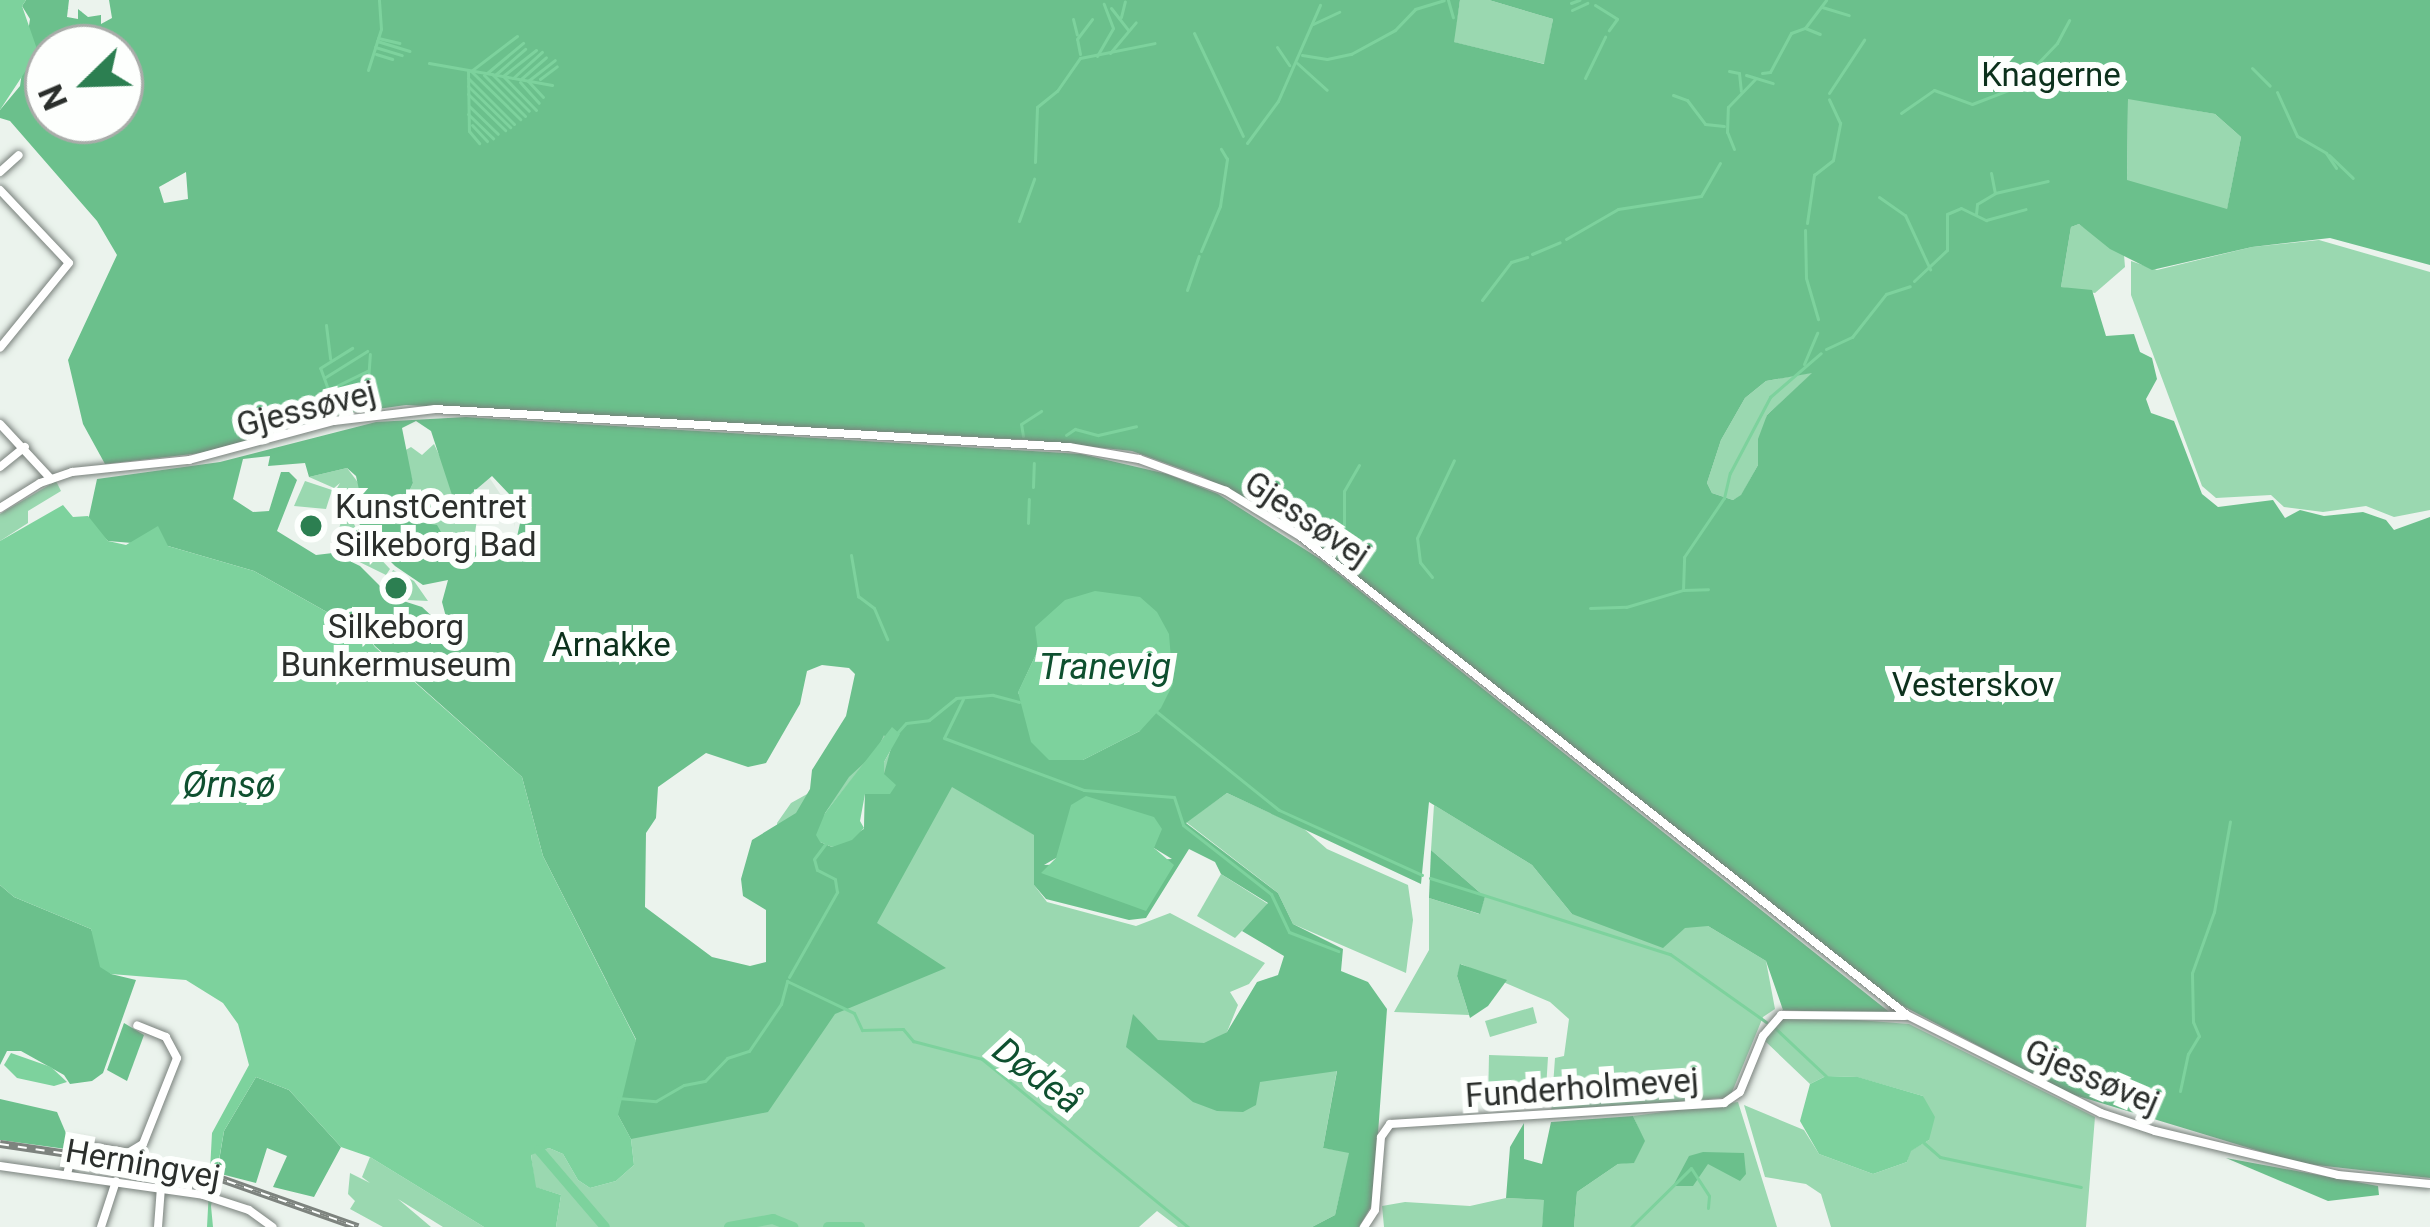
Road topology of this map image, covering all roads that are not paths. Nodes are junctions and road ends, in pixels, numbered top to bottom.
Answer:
1 (19, 155) dead end
2 (0, 172) edge
3 (0, 190) edge
4 (0, 349) edge
5 (0, 424) edge
6 (25, 447) junction
7 (0, 467) edge
8 (51, 479) junction
9 (0, 508) edge
10 (1906, 1015) junction
11 (137, 1024) dead end
12 (0, 1166) edge
13 (67, 1174) junction
14 (116, 1181) junction
15 (2430, 1184) edge
16 (161, 1186) junction
17 (101, 1227) edge
18 (158, 1227) edge
19 (272, 1227) edge
20 (1364, 1227) edge

1 - 2 street
3 - 4 street
5 - 6 street
6 - 7 street
6 - 8 street
8 - 9 street, Gjessøvej
8 - 10 street, Gjessøvej
10 - 15 street, Gjessøvej
10 - 20 street, Funderholmevej
11 - 13 street
12 - 13 street, Herningvej
13 - 14 street, Herningvej
14 - 16 street, Herningvej
14 - 17 street
16 - 18 street
16 - 19 street, Herningvej

